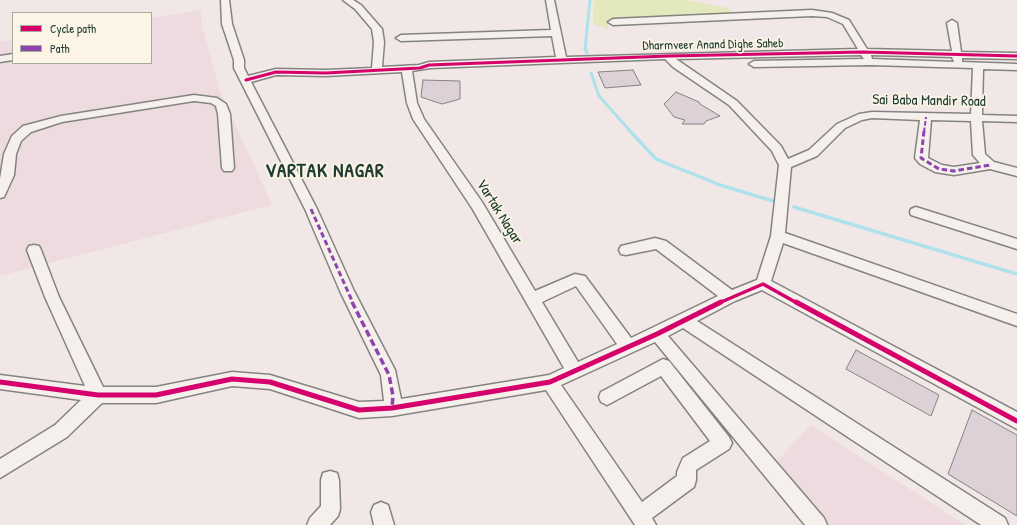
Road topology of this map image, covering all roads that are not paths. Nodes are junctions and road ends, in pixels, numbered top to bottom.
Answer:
1 (225, 0) edge
2 (347, 0) edge
3 (550, 0) edge
4 (613, 22) dead end
5 (952, 23) dead end
6 (556, 33) junction
7 (401, 38) dead end
8 (863, 52) junction
9 (955, 53) junction
10 (668, 56) junction
11 (1017, 56) edge
12 (12, 57) edge
13 (0, 59) edge
14 (562, 61) junction
15 (871, 62) junction
16 (677, 65) junction
17 (959, 65) junction
18 (978, 66) junction
19 (1017, 67) edge
20 (413, 68) junction
21 (377, 70) junction
22 (246, 80) junction
23 (926, 116) junction
24 (976, 118) junction
25 (1017, 119) edge
26 (785, 165) junction
27 (990, 165) junction
28 (228, 168) dead end
29 (1017, 172) edge
30 (0, 194) edge
31 (916, 212) dead end
32 (778, 236) junction
33 (1017, 244) edge
34 (34, 250) dead end
35 (626, 250) dead end
36 (763, 284) junction
37 (730, 297) junction
38 (533, 299) junction
39 (1017, 320) edge
40 (684, 321) junction
41 (657, 334) junction
42 (628, 346) junction
43 (670, 362) junction
44 (574, 370) junction
45 (0, 382) edge
46 (550, 382) junction
47 (98, 395) junction
48 (607, 397) dead end
49 (392, 408) junction
50 (1017, 421) edge
51 (740, 433) junction
52 (723, 443) junction
53 (0, 469) edge
54 (330, 480) dead end
55 (643, 520) edge
56 (317, 525) edge
57 (817, 525) edge
58 (998, 525) edge

1 - 22 street
2 - 21 street
3 - 6 street
4 - 8 street
5 - 9 street
6 - 7 street
6 - 14 street
8 - 9 street, Dharmveer Anand Dighe Saheb
8 - 10 street, Dharmveer Anand Dighe Saheb
8 - 15 street
9 - 11 street, Dharmveer Anand Dighe Saheb
9 - 17 street
10 - 14 street, Dharmveer Anand Dighe Saheb
10 - 16 street
12 - 13 street
14 - 20 street, Dharmveer Anand Dighe Saheb
15 - 16 street, Dharmveer Anand Dighe Saheb
15 - 17 street, Dharmveer Anand Dighe Saheb
16 - 20 street, Dharmveer Anand Dighe Saheb
16 - 26 street
17 - 18 street, Dharmveer Anand Dighe Saheb
18 - 19 street, Dharmveer Anand Dighe Saheb
18 - 24 street
20 - 21 street
20 - 38 street, Vartak Nagar
21 - 22 street
22 - 49 street
23 - 24 street, Sai Baba Mandir Road
23 - 26 street, Sai Baba Mandir Road
23 - 27 street
24 - 25 street, Sai Baba Mandir Road
24 - 27 street
26 - 32 street
27 - 29 street
28 - 30 street
31 - 33 street
32 - 36 street
32 - 39 street
34 - 47 street
35 - 37 street
36 - 37 street
36 - 50 street
37 - 40 street
38 - 42 street
38 - 44 street, Vartak Nagar
40 - 41 street
40 - 58 street
41 - 42 street
41 - 43 street
42 - 44 street
43 - 48 street
43 - 51 street
43 - 52 street
44 - 46 street
45 - 47 street
46 - 49 street
46 - 55 street
47 - 49 street
47 - 53 street
51 - 52 street
51 - 57 street
52 - 55 street
54 - 56 street

